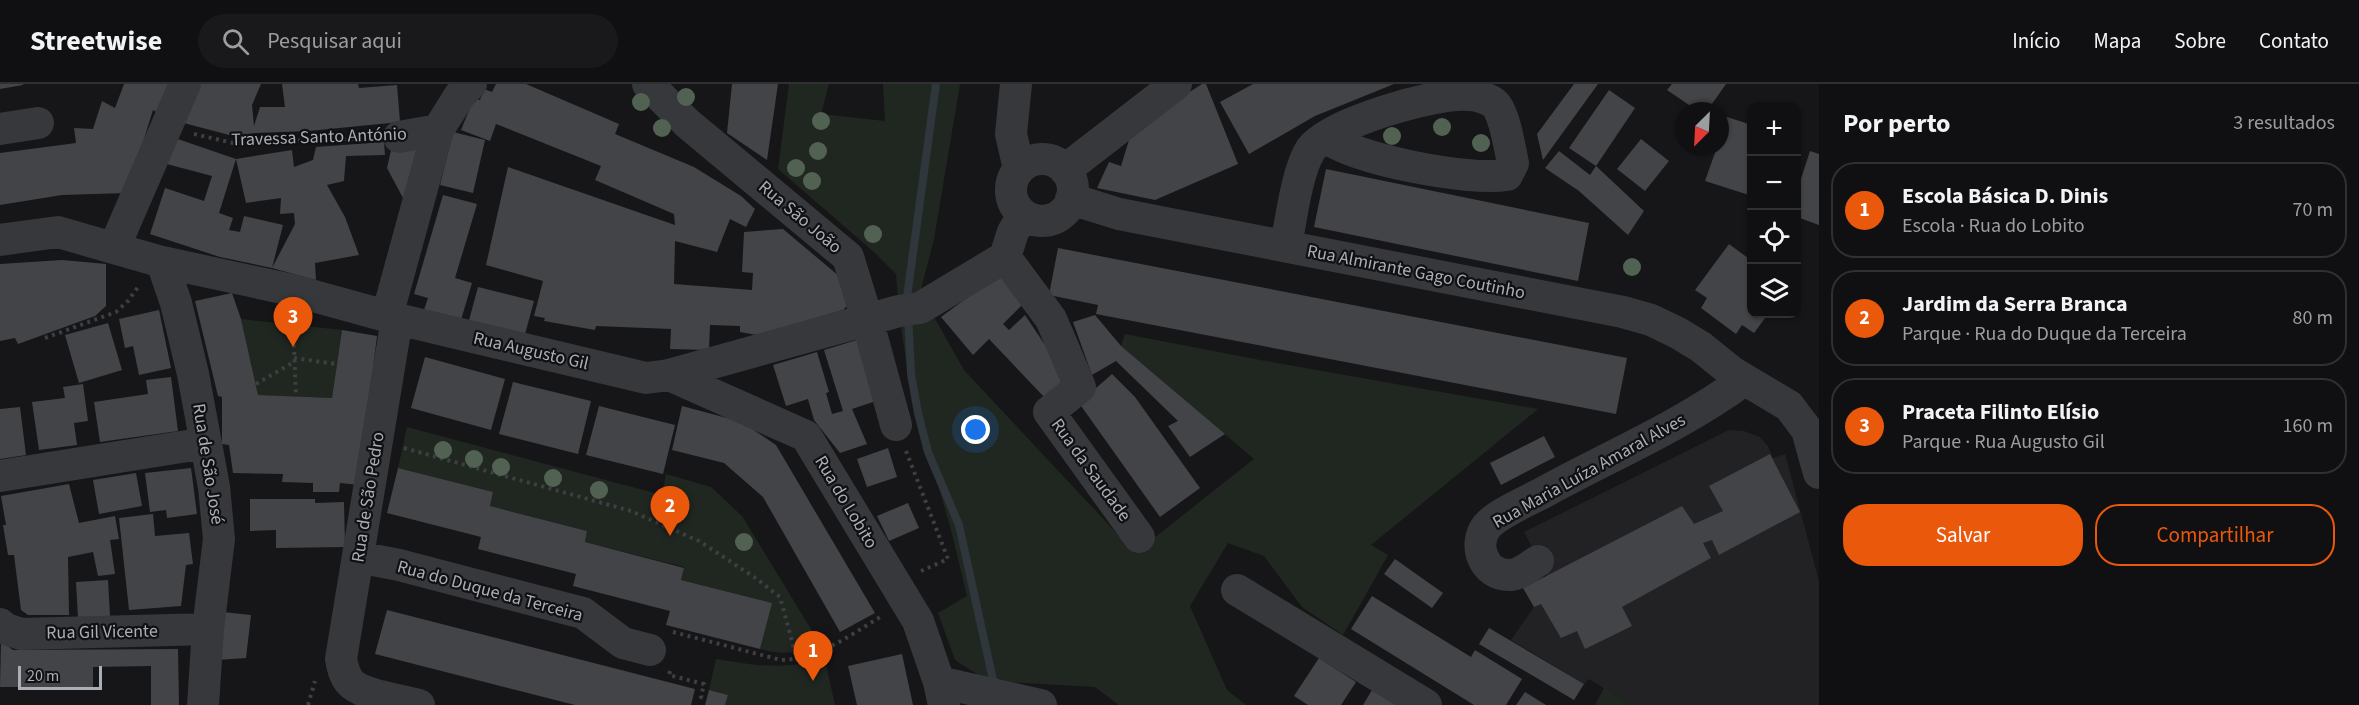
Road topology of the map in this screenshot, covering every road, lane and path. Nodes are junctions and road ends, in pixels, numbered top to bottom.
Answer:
1 (185, 84) edge
2 (471, 84) edge
3 (648, 84) edge
4 (1016, 84) edge
5 (1176, 84) edge
6 (38, 123) dead end
7 (166, 127) junction
8 (0, 129) edge
9 (438, 130) junction
10 (1325, 136) junction
11 (399, 137) joint
12 (1019, 169) junction
13 (1068, 184) junction
14 (1023, 214) junction
15 (0, 240) edge
16 (1286, 246) junction
17 (114, 248) junction
18 (1005, 256) junction
19 (156, 260) junction
20 (292, 290) junction
21 (392, 317) junction
22 (867, 319) junction
23 (45, 338) dead end
24 (294, 360) junction
25 (336, 364) dead end
26 (669, 375) junction
27 (1744, 380) junction
28 (256, 384) dead end
29 (296, 396) dead end
30 (896, 425) joint
31 (377, 441) junction
32 (206, 443) junction
33 (1819, 473) edge
34 (0, 476) edge
35 (1139, 537) dead end
36 (358, 557) junction
37 (1538, 561) dead end
38 (1237, 590) dead end
39 (900, 592) junction
40 (0, 624) edge
41 (208, 629) junction
42 (650, 650) junction
43 (797, 660) junction
44 (942, 693) edge
45 (706, 699) dead end
46 (203, 705) edge
47 (419, 705) edge
48 (1041, 705) edge
49 (1426, 705) edge

1 - 7 street
2 - 9 street, Rua de São Pedro
3 - 22 street, Rua São João
4 - 12 street
5 - 13 street
6 - 8 street
7 - 11 path, Travessa Santo António
7 - 17 street
9 - 11 street, Travessa Santo António
9 - 21 street, Rua de São Pedro
10 - 10 street
10 - 16 street
12 - 13 street
12 - 14 street
13 - 14 street
13 - 16 street, Rua Almirante Gago Coutinho
14 - 18 street
15 - 17 street, Rua Augusto Gil
16 - 27 street, Rua Almirante Gago Coutinho
17 - 19 street, Rua Augusto Gil
18 - 22 street, Rua Augusto Gil
18 - 35 street, Rua da Saudade
19 - 20 street, Rua Augusto Gil
19 - 23 path
19 - 32 street, Rua de São José
20 - 21 street, Rua Augusto Gil
20 - 24 path
21 - 26 street, Rua Augusto Gil
21 - 31 street, Rua de São Pedro
22 - 26 street, Rua Augusto Gil
22 - 30 street, Rua São João
24 - 25 path
24 - 28 path
24 - 29 path
26 - 39 street, Rua do Lobito
27 - 33 street, Rua Almirante Gago Coutinho
27 - 37 street, Rua Maria Luíza Amaral Alves
30 - 39 path
31 - 36 street, Rua de São Pedro
31 - 43 path
32 - 34 street
32 - 41 street, Rua de São José
36 - 42 street, Rua do Duque da Terceira
36 - 47 street, Rua de São Pedro
38 - 49 street
39 - 43 path
39 - 44 street, Rua do Lobito
40 - 41 street, Rua Gil Vicente
41 - 46 street, Rua de São José
42 - 43 path
42 - 45 path
44 - 48 street

